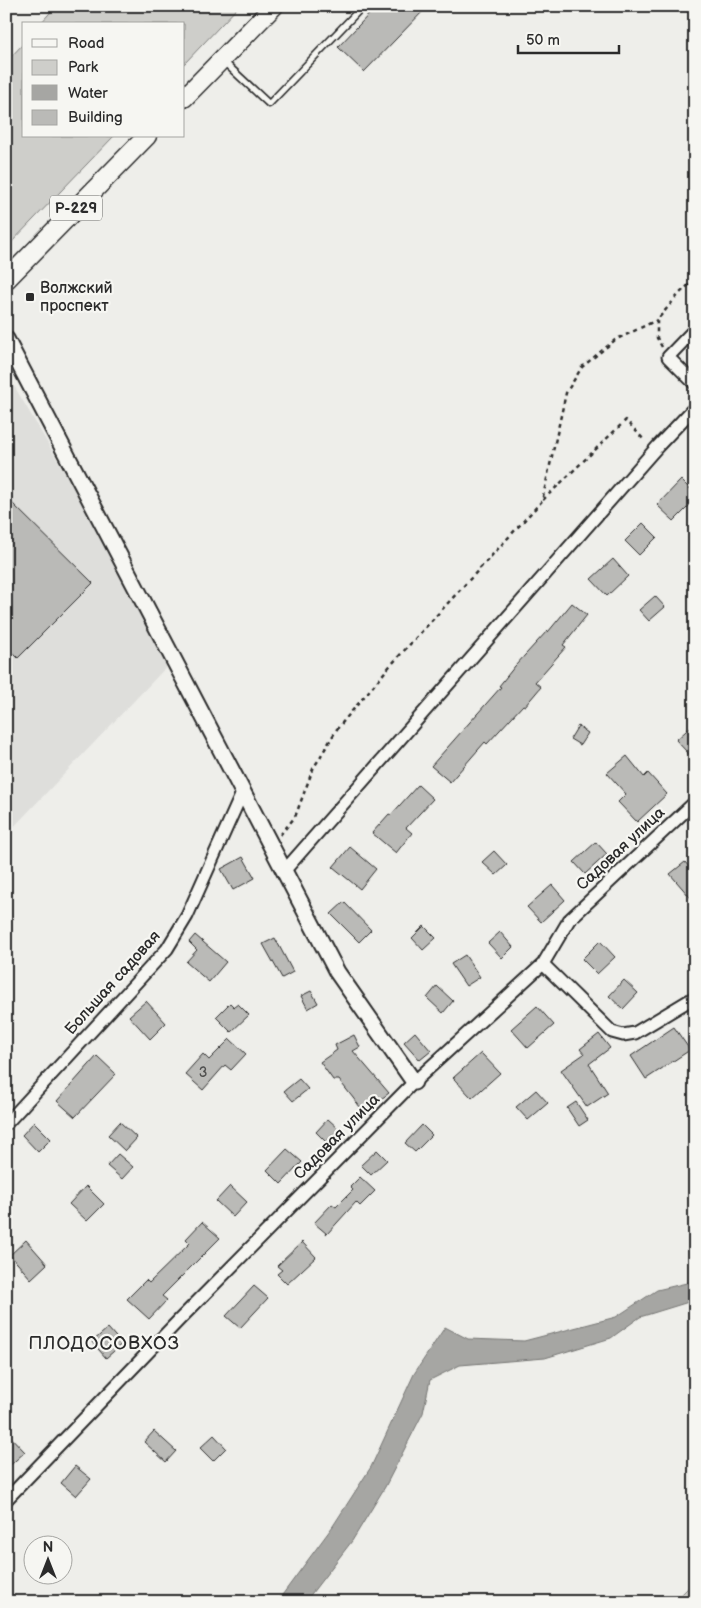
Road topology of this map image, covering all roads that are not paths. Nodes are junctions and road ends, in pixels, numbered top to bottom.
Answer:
1 (274, 6) edge
2 (363, 6) edge
3 (221, 60) junction
4 (185, 97) edge
5 (145, 138) edge
6 (6, 280) edge
7 (695, 329) edge
8 (6, 339) edge
9 (695, 384) edge
10 (695, 407) edge
11 (243, 791) junction
12 (695, 802) edge
13 (284, 870) junction
14 (543, 964) junction
15 (695, 997) edge
16 (414, 1082) junction
17 (6, 1124) edge
18 (6, 1500) edge

1 - 3 main road
2 - 3 lane
3 - 4 main road
5 - 6 main road, Р-229
7 - 9 street
8 - 11 street
10 - 13 street
11 - 13 street
11 - 17 street, Большая садовая
12 - 14 street, Садовая улица
13 - 16 street
14 - 15 street
14 - 16 street, Садовая улица
16 - 18 street, Садовая улица

